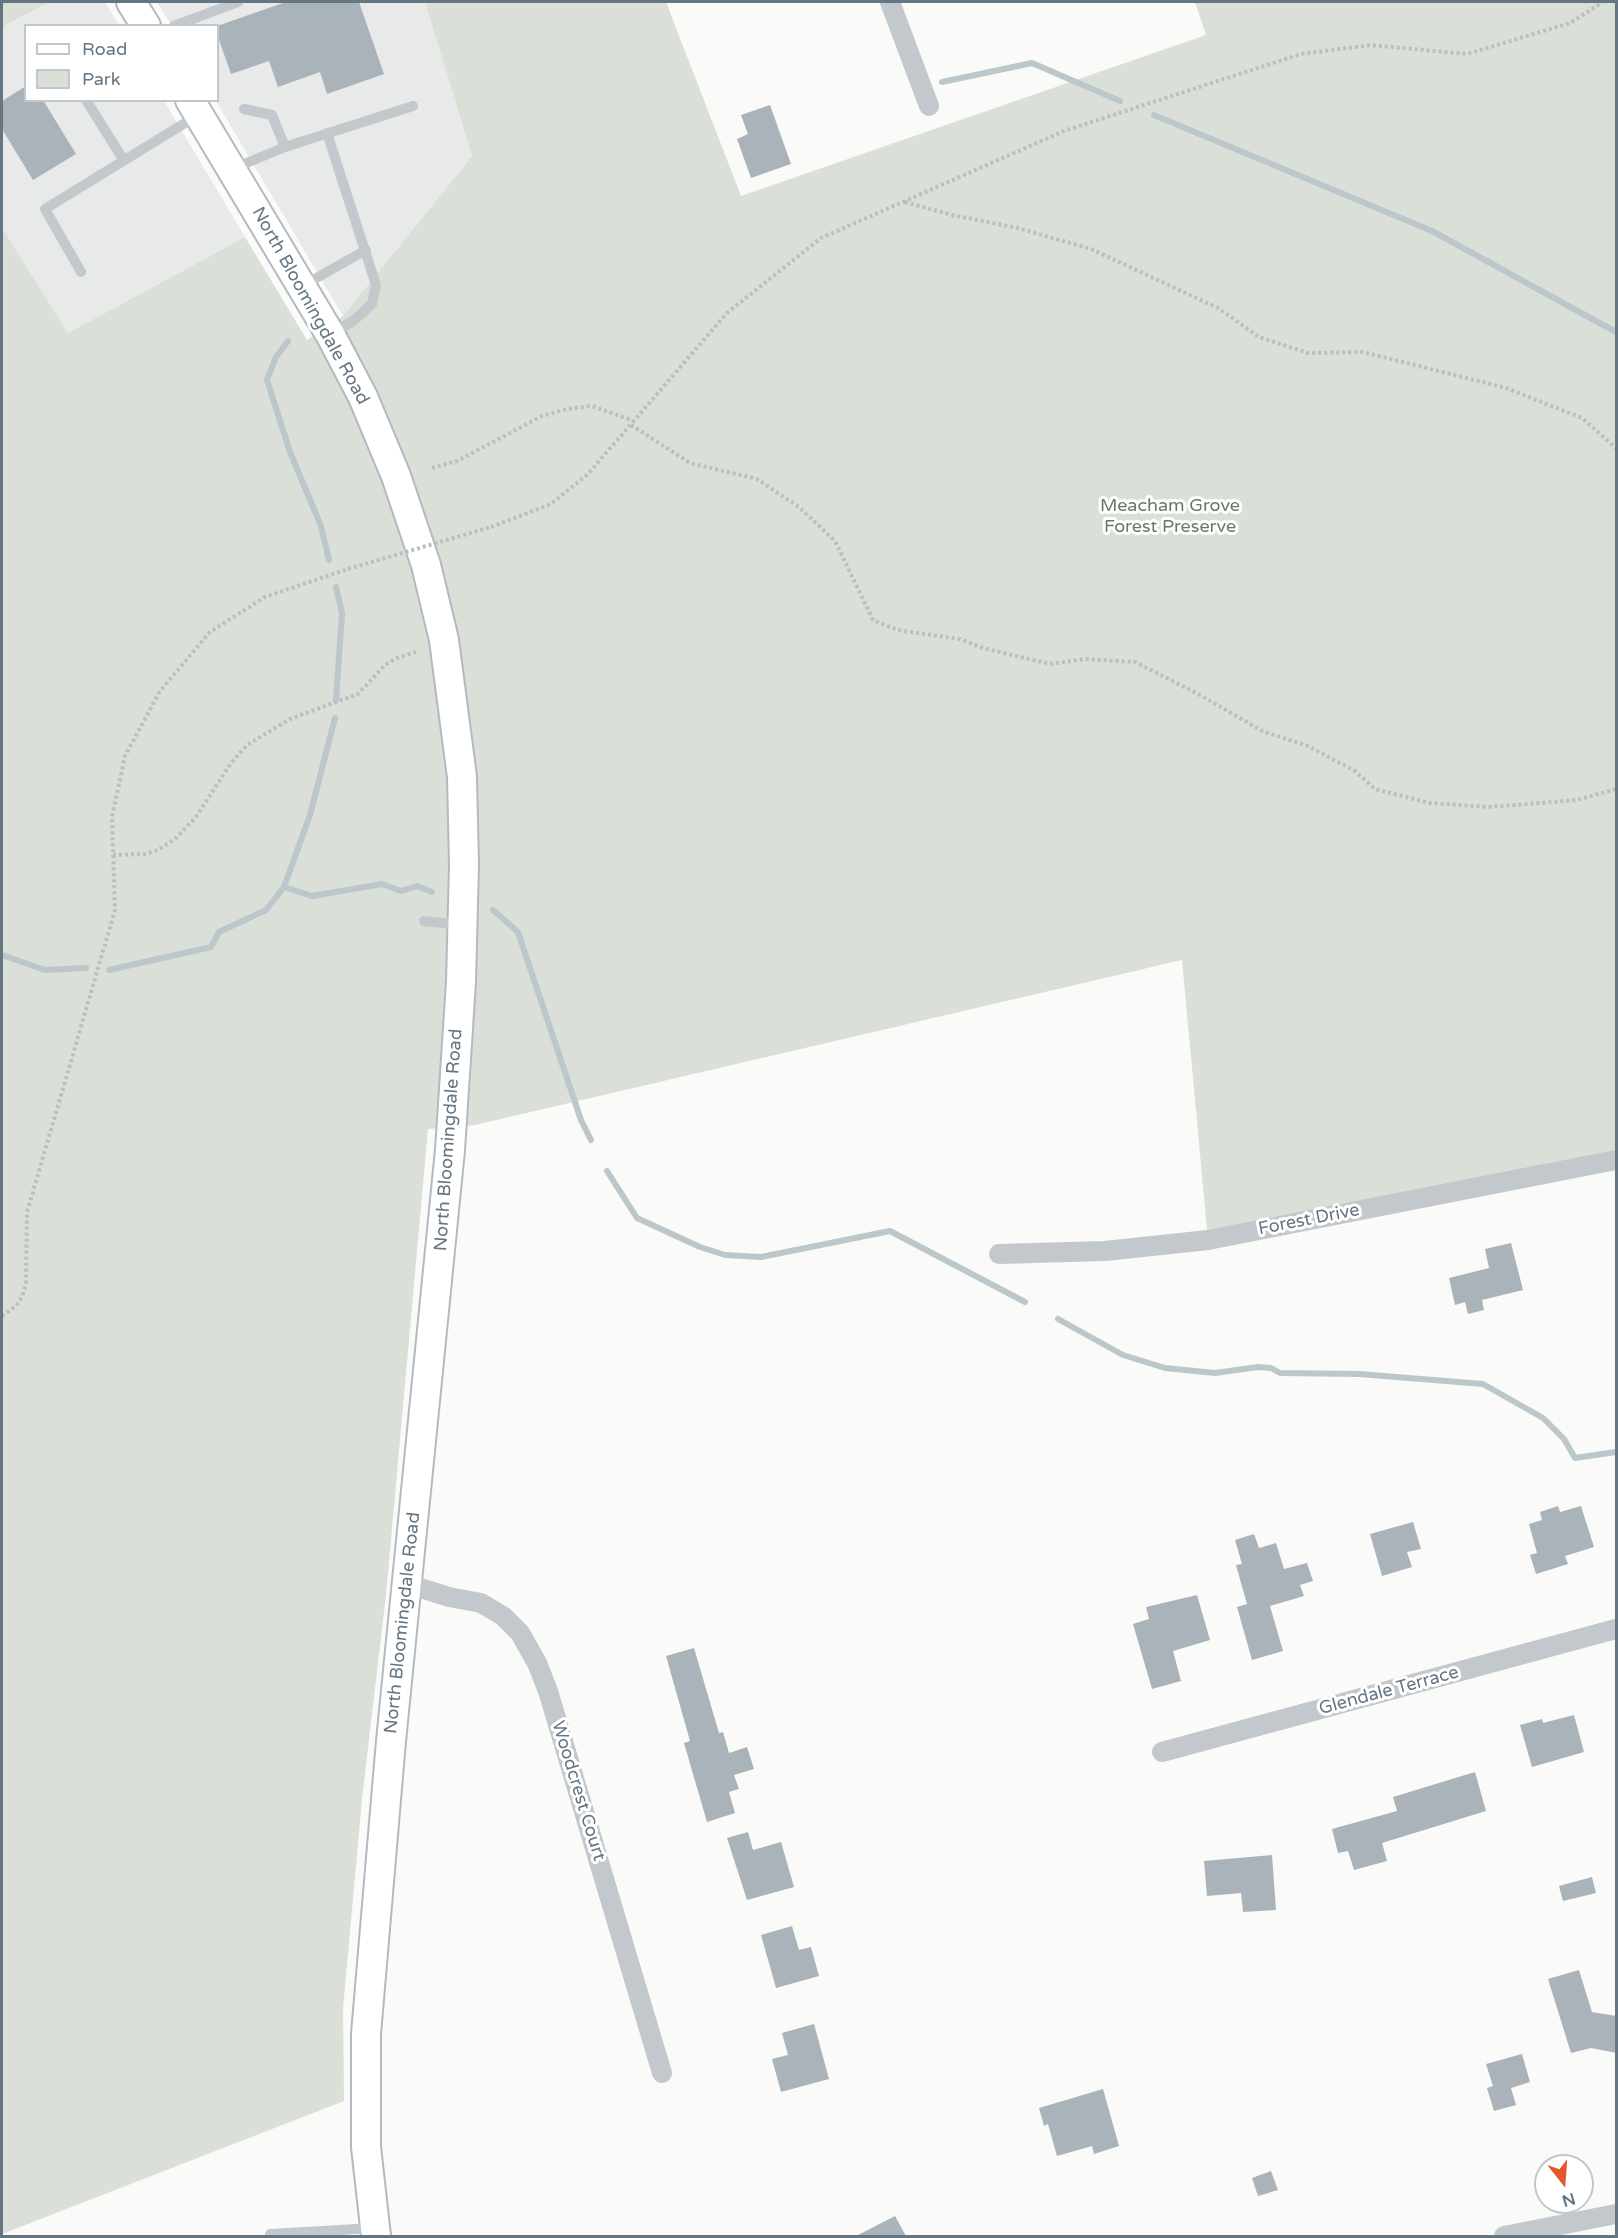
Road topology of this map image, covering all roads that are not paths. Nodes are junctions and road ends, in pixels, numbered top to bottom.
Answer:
1 (131, 2) edge
2 (238, 2) edge
3 (890, 2) edge
4 (145, 24) edge
5 (179, 24) edge
6 (87, 102) edge
7 (413, 106) dead end
8 (929, 106) dead end
9 (195, 107) edge
10 (244, 109) dead end
11 (327, 133) junction
12 (285, 147) junction
13 (123, 159) junction
14 (231, 169) junction
15 (366, 250) junction
16 (81, 272) dead end
17 (302, 286) junction
18 (330, 334) junction
19 (424, 921) dead end
20 (463, 925) junction
21 (1617, 1160) edge
22 (999, 1254) dead end
23 (408, 1584) junction
24 (1617, 1629) edge
25 (1162, 1752) dead end
26 (662, 2073) dead end
27 (1617, 2214) edge
28 (375, 2232) edge
29 (270, 2234) dead end
30 (1504, 2236) edge

1 - 4 main road
2 - 5 lane
3 - 8 street
6 - 13 lane
7 - 11 lane
9 - 13 lane
9 - 14 main road, North Bloomingdale Road
10 - 12 lane
11 - 12 lane
11 - 15 lane
12 - 14 lane
13 - 16 lane
14 - 17 main road, North Bloomingdale Road
15 - 17 lane
15 - 18 lane
17 - 18 main road, North Bloomingdale Road
18 - 20 main road, North Bloomingdale Road
19 - 20 lane
20 - 23 main road, North Bloomingdale Road
21 - 22 street, Forest Drive
23 - 26 street, Woodcrest Court
23 - 28 main road, North Bloomingdale Road
24 - 25 street, Glendale Terrace
27 - 30 street
28 - 29 lane

